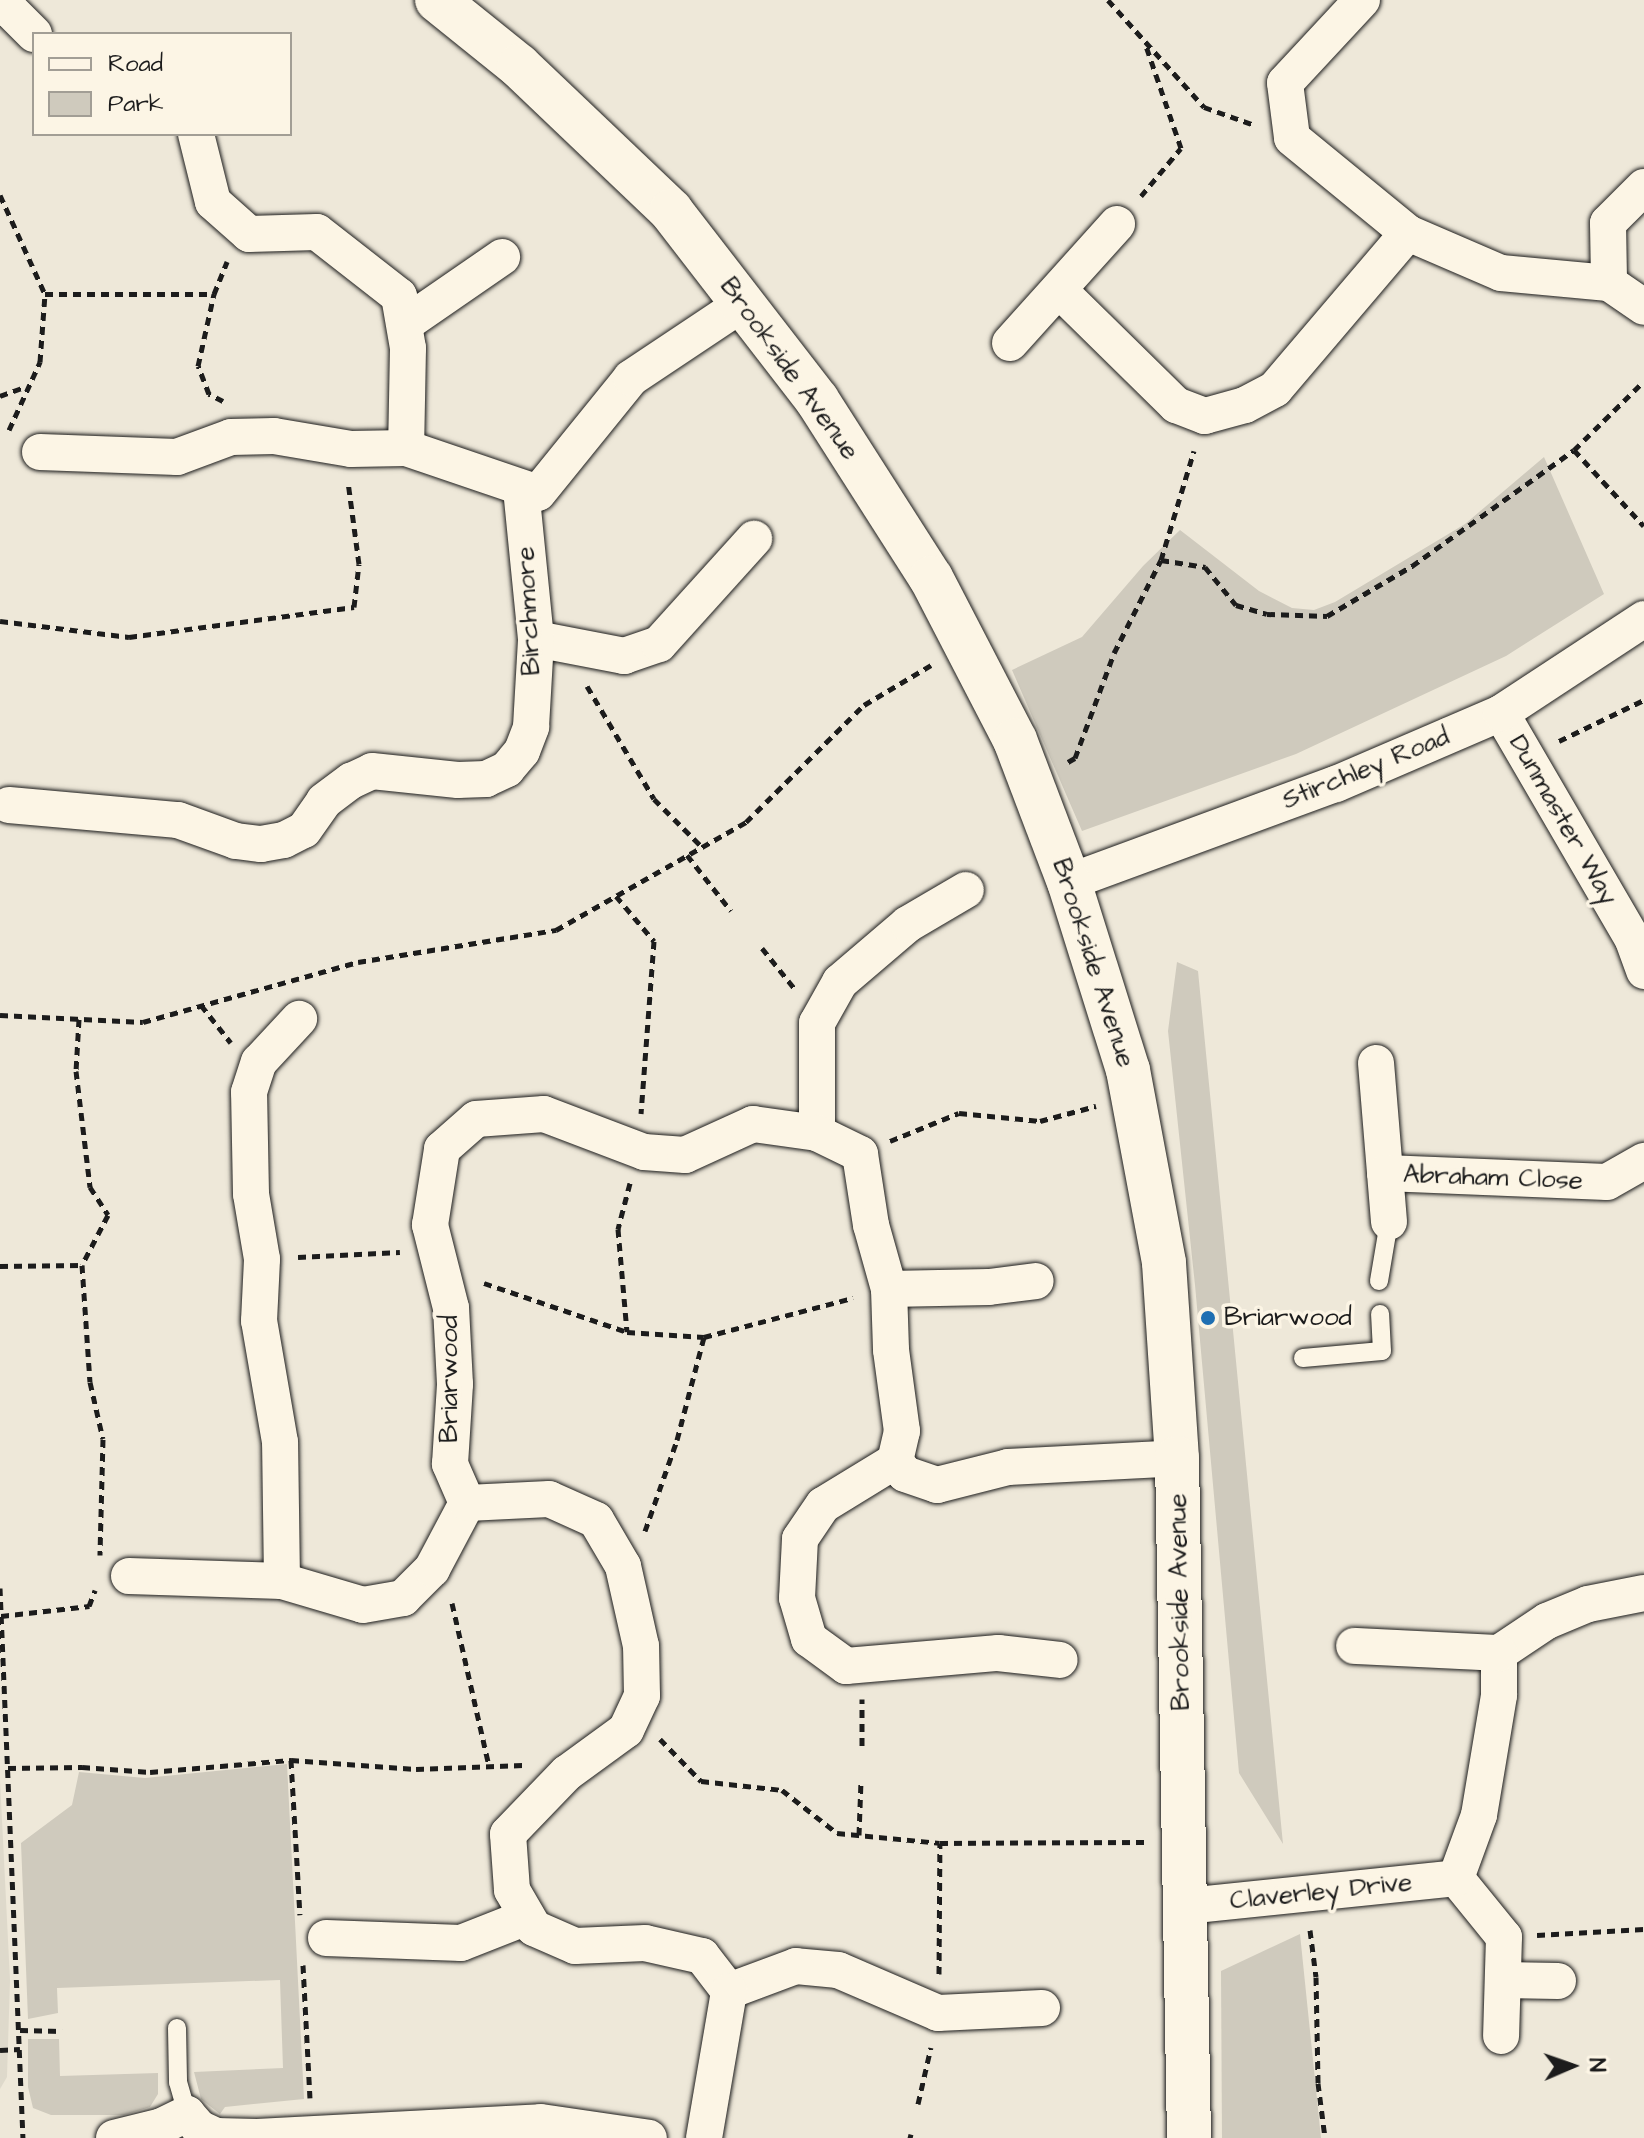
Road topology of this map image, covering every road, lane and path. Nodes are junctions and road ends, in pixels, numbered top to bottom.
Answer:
1 (437, 0) edge
2 (1108, 0) edge
3 (1362, 0) edge
4 (0, 6) edge
5 (32, 32) edge
6 (1143, 39) junction
7 (196, 136) edge
8 (1292, 138) junction
9 (1644, 187) edge
10 (0, 196) edge
11 (1117, 224) joint
12 (242, 228) junction
13 (1408, 233) junction
14 (502, 257) dead end
15 (1609, 283) junction
16 (1060, 291) junction
17 (45, 294) junction
18 (214, 294) junction
19 (742, 304) junction
20 (1644, 307) edge
21 (405, 324) junction
22 (1010, 343) dead end
23 (1644, 381) edge
24 (27, 386) junction
25 (0, 396) edge
26 (1205, 416) junction
27 (246, 437) junction
28 (5, 443) dead end
29 (406, 448) junction
30 (351, 449) junction
31 (1574, 450) junction
32 (40, 452) dead end
33 (521, 490) junction
34 (1644, 526) edge
35 (754, 539) dead end
36 (1161, 560) junction
37 (1644, 619) edge
38 (0, 621) edge
39 (536, 639) junction
40 (574, 648) junction
41 (934, 664) dead end
42 (1644, 700) edge
43 (1501, 713) junction
44 (1527, 758) junction
45 (1032, 785) junction
46 (9, 805) dead end
47 (702, 847) junction
48 (687, 855) junction
49 (1069, 882) junction
50 (966, 890) dead end
51 (731, 911) dead end
52 (762, 948) dead end
53 (1644, 971) edge
54 (201, 1005) junction
55 (824, 1009) junction
56 (0, 1015) edge
57 (79, 1019) junction
58 (299, 1019) dead end
59 (259, 1062) junction
60 (1376, 1063) dead end
61 (1106, 1104) dead end
62 (817, 1133) junction
63 (860, 1154) junction
64 (1644, 1161) edge
65 (1385, 1173) junction
66 (1389, 1222) joint
67 (262, 1259) junction
68 (440, 1264) junction
69 (82, 1265) junction
70 (0, 1266) edge
71 (1036, 1281) dead end
72 (1379, 1281) dead end
73 (889, 1289) junction
74 (1380, 1314) dead end
75 (627, 1332) dead end
76 (704, 1337) dead end
77 (1303, 1358) dead end
78 (1177, 1458) junction
79 (895, 1461) junction
80 (467, 1503) junction
81 (623, 1566) junction
82 (432, 1569) junction
83 (114, 1577) junction
84 (282, 1581) junction
85 (0, 1588) edge
86 (1644, 1593) edge
87 (1, 1616) edge
88 (1354, 1646) dead end
89 (1499, 1653) junction
90 (1060, 1660) dead end
91 (863, 1665) junction
92 (634, 1713) junction
93 (862, 1746) dead end
94 (489, 1766) junction
95 (8, 1768) junction
96 (567, 1773) junction
97 (861, 1781) dead end
98 (859, 1835) junction
99 (1150, 1842) dead end
100 (1456, 1878) junction
101 (1304, 1894) junction
102 (1186, 1906) junction
103 (527, 1917) junction
104 (1644, 1929) edge
105 (1504, 1937) junction
106 (326, 1938) dead end
107 (1503, 1980) junction
108 (1558, 1981) dead end
109 (729, 1991) junction
110 (1042, 2008) dead end
111 (177, 2028) dead end
112 (20, 2030) junction
113 (62, 2031) dead end
114 (1501, 2036) dead end
115 (20, 2049) junction
116 (0, 2050) edge
117 (187, 2114) junction
118 (23, 2138) edge
119 (114, 2138) edge
120 (257, 2138) edge
121 (649, 2138) edge
122 (704, 2138) edge
123 (1189, 2138) edge
124 (1325, 2138) edge

1 - 19 street, Brookside Avenue
2 - 6 path
3 - 8 street
4 - 5 street
6 - 8 path
6 - 11 path
7 - 12 street
8 - 13 street
9 - 15 street
10 - 17 path
11 - 16 street
12 - 18 path
12 - 21 street
13 - 15 street
13 - 26 street
14 - 21 street
15 - 20 street
16 - 22 street
16 - 26 street
17 - 18 path
17 - 24 path
18 - 27 path
19 - 33 street
19 - 45 street, Brookside Avenue
21 - 29 street
23 - 31 path
24 - 25 path
24 - 28 path
26 - 36 path
27 - 30 street
27 - 32 street
29 - 30 street
29 - 33 street
30 - 38 path
31 - 34 path
31 - 36 path
33 - 39 street, Birchmore
35 - 40 street
36 - 45 path
37 - 43 street, Stirchley Road
39 - 40 street
39 - 46 street, Birchmore
40 - 47 path
41 - 47 path
42 - 44 path
43 - 44 street, Dunmaster Way
43 - 49 street, Stirchley Road
44 - 53 street, Dunmaster Way
45 - 49 street, Brookside Avenue
47 - 48 path
48 - 51 path
48 - 54 path
49 - 78 street, Brookside Avenue
50 - 55 street
52 - 55 path
54 - 57 path
54 - 59 path
55 - 62 street
56 - 57 path
57 - 69 path
58 - 59 street
59 - 67 street
60 - 65 street, Abraham Close
61 - 63 path
62 - 63 street, Briarwood
62 - 68 street, Briarwood
63 - 73 street
64 - 65 street, Abraham Close
65 - 66 street, Abraham Close
66 - 72 lane
67 - 68 path
67 - 84 street
68 - 75 path
68 - 80 street, Briarwood
69 - 70 path
69 - 83 path
71 - 73 street
73 - 79 street
74 - 77 lane
76 - 81 path
78 - 79 street
78 - 102 street, Brookside Avenue
79 - 91 street
80 - 81 street
80 - 82 street
81 - 92 street
82 - 84 street
82 - 94 path
83 - 84 street
83 - 87 path
85 - 87 path
86 - 89 street
87 - 95 path
88 - 89 street
89 - 100 street
90 - 91 street
91 - 93 path
92 - 96 street
92 - 98 path
94 - 95 path
94 - 96 path
95 - 112 path
96 - 103 street
97 - 98 path
98 - 99 path
100 - 101 street, Claverley Drive
100 - 105 street
101 - 102 street, Claverley Drive
101 - 124 path
102 - 123 street, Brookside Avenue
103 - 106 street
103 - 109 street
104 - 105 path
105 - 107 street
107 - 108 street
107 - 114 street
109 - 110 street
109 - 122 street
111 - 117 lane
112 - 113 path
112 - 115 path
115 - 116 path
115 - 118 path
117 - 119 street
117 - 120 street
120 - 121 street

